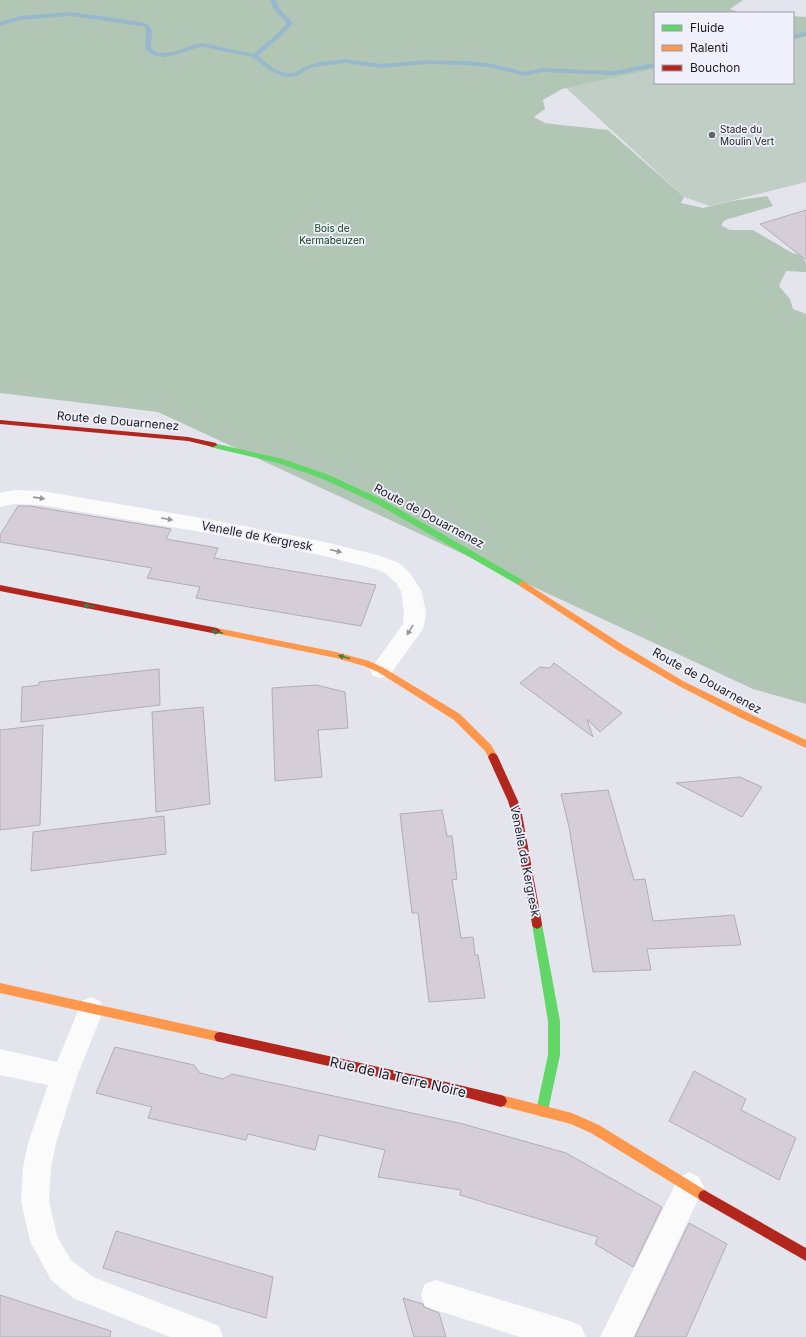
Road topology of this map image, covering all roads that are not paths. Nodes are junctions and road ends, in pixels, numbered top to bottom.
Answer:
1 (0, 422) edge
2 (0, 500) edge
3 (0, 588) edge
4 (381, 670) junction
5 (806, 744) edge
6 (0, 988) edge
7 (91, 1009) junction
8 (0, 1062) edge
9 (64, 1076) junction
10 (542, 1111) junction
11 (689, 1188) junction
12 (806, 1255) edge
13 (436, 1295) dead end
14 (208, 1337) edge
15 (570, 1337) edge
16 (616, 1337) edge

1 - 5 street, Route de Douarnenez
2 -> 4 street, Venelle de Kergresk
4 -> 3 street, Venelle de Kergresk
4 - 10 street, Venelle de Kergresk
6 - 7 street, Rue de la Terre Noire
7 - 9 lane
7 - 10 street, Rue de la Terre Noire
8 - 9 lane
9 - 14 lane
10 - 11 street, Rue de la Terre Noire
11 - 12 street, Rue de la Terre Noire
11 - 16 street
13 - 15 street

